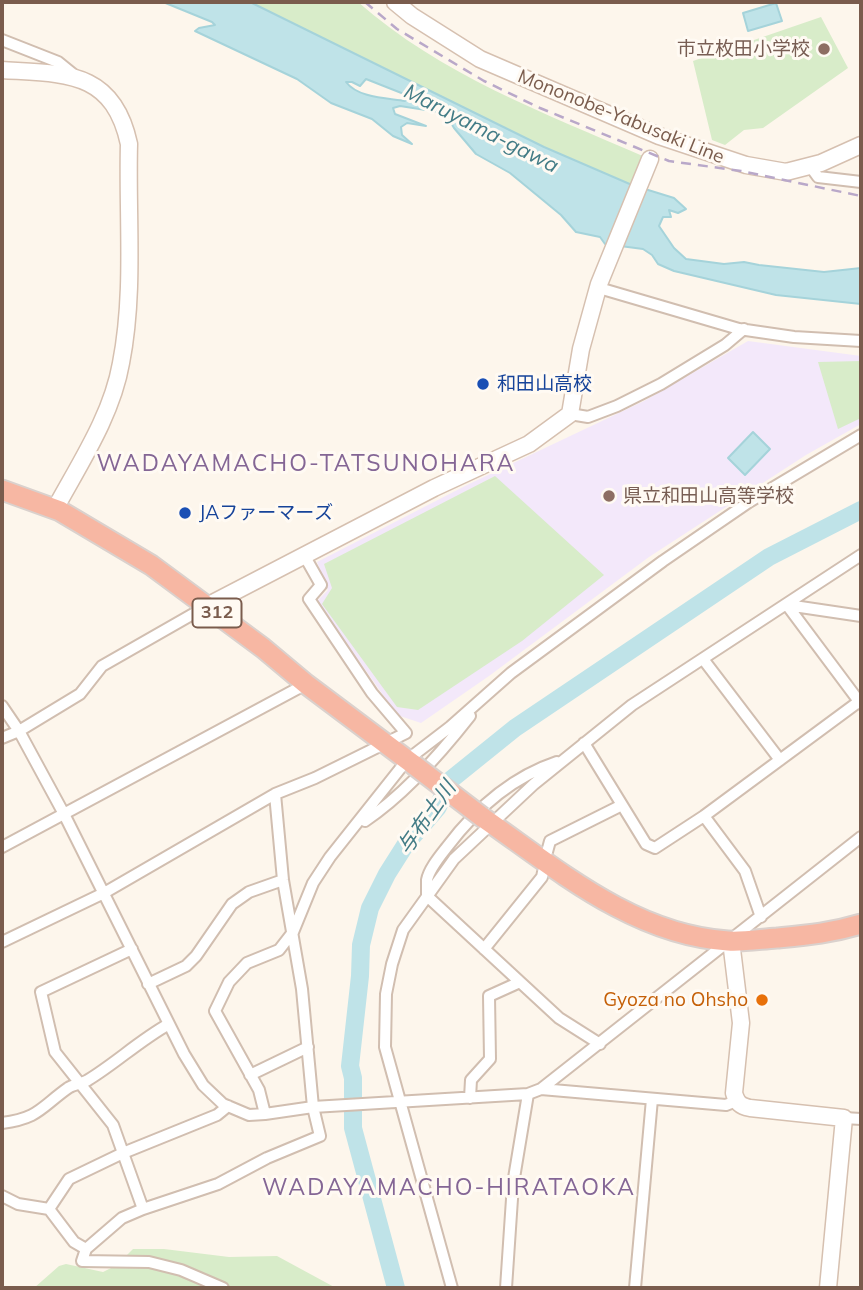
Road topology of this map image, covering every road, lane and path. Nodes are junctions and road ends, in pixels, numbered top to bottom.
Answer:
1 (396, 2) edge
2 (2, 40) edge
3 (2, 70) edge
4 (79, 79) junction
5 (659, 136) junction
6 (861, 145) edge
7 (650, 159) joint
8 (810, 166) junction
9 (861, 182) edge
10 (599, 286) junction
11 (744, 329) junction
12 (861, 341) edge
13 (570, 414) junction
14 (861, 435) edge
15 (2, 490) edge
16 (55, 509) junction
17 (304, 555) junction
18 (861, 555) edge
19 (787, 605) junction
20 (207, 606) junction
21 (861, 616) edge
22 (703, 659) junction
23 (306, 684) junction
24 (487, 695) junction
25 (861, 702) edge
26 (2, 706) edge
27 (19, 731) junction
28 (2, 738) edge
29 (384, 743) junction
30 (584, 743) junction
31 (565, 760) junction
32 (779, 760) junction
33 (410, 762) junction
34 (275, 794) junction
35 (622, 805) junction
36 (64, 814) junction
37 (704, 816) junction
38 (487, 821) junction
39 (356, 827) junction
40 (861, 837) edge
41 (2, 847) edge
42 (547, 852) dead end
43 (543, 872) dead end
44 (283, 880) junction
45 (104, 893) junction
46 (427, 896) junction
47 (761, 917) junction
48 (861, 924) edge
49 (293, 932) junction
50 (2, 942) edge
51 (731, 942) junction
52 (132, 949) junction
53 (484, 949) junction
54 (520, 982) junction
55 (148, 984) junction
56 (169, 1024) junction
57 (600, 1044) junction
58 (308, 1047) junction
59 (250, 1075) junction
60 (79, 1084) junction
61 (541, 1089) junction
62 (528, 1094) junction
63 (470, 1098) junction
64 (652, 1100) junction
65 (736, 1101) junction
66 (398, 1102) junction
67 (228, 1106) junction
68 (313, 1107) junction
69 (265, 1114) junction
70 (844, 1118) junction
71 (861, 1119) edge
72 (2, 1123) edge
73 (123, 1153) junction
74 (2, 1196) edge
75 (49, 1209) junction
76 (143, 1209) junction
77 (86, 1250) junction
78 (506, 1287) edge
79 (223, 1288) edge
80 (452, 1288) edge
81 (519, 1288) edge
82 (635, 1288) edge
83 (828, 1288) edge

1 - 5 street, Mononobe-Yabusaki Line
2 - 4 street
3 - 4 street
4 - 16 street
5 - 7 street
5 - 8 street, Mononobe-Yabusaki Line
6 - 8 street, Mononobe-Yabusaki Line
7 - 10 street
8 - 9 street
10 - 11 street
10 - 13 street
11 - 12 street
11 - 13 street
13 - 17 street
14 - 24 street
15 - 16 highway, 312
16 - 20 highway, 312
17 - 20 street
17 - 29 street
18 - 19 street
19 - 21 street
19 - 22 street
19 - 25 street
20 - 23 highway, 312
20 - 27 street
22 - 30 street
22 - 32 street
23 - 29 highway, 312
23 - 36 street
24 - 33 street
24 - 39 street
25 - 32 street
26 - 27 street
27 - 28 street
27 - 36 street
29 - 33 highway, 312
29 - 34 street
30 - 31 street
30 - 35 street
31 - 38 street
31 - 46 street
32 - 37 street
33 - 38 highway, 312, bridge
33 - 39 street
34 - 44 street
34 - 45 street
35 - 37 street
35 - 42 street
36 - 41 street
36 - 45 street
37 - 47 street
38 - 46 street
38 - 51 highway, 312
39 - 49 street
40 - 47 street
43 - 53 street
44 - 49 street
44 - 55 street
45 - 50 street
45 - 52 street
46 - 53 street
46 - 66 street
47 - 51 street
48 - 51 highway, 312
49 - 58 street
49 - 59 street
51 - 57 street
51 - 65 street
52 - 55 street
52 - 60 street
53 - 54 street
54 - 57 street
54 - 63 street
55 - 56 street
56 - 60 street
56 - 67 street
57 - 61 street
58 - 59 street
58 - 68 street
59 - 69 street
60 - 72 street
60 - 73 street
61 - 62 street
61 - 64 street
62 - 63 street
62 - 78 street
63 - 66 street
64 - 65 street
64 - 82 street
65 - 70 street
66 - 68 street
66 - 80 street
67 - 69 street
67 - 73 street
68 - 69 street
68 - 76 street
70 - 71 street
70 - 83 street
73 - 75 street
73 - 76 street
74 - 75 street
75 - 77 street
76 - 77 street
77 - 79 street
78 - 81 street

